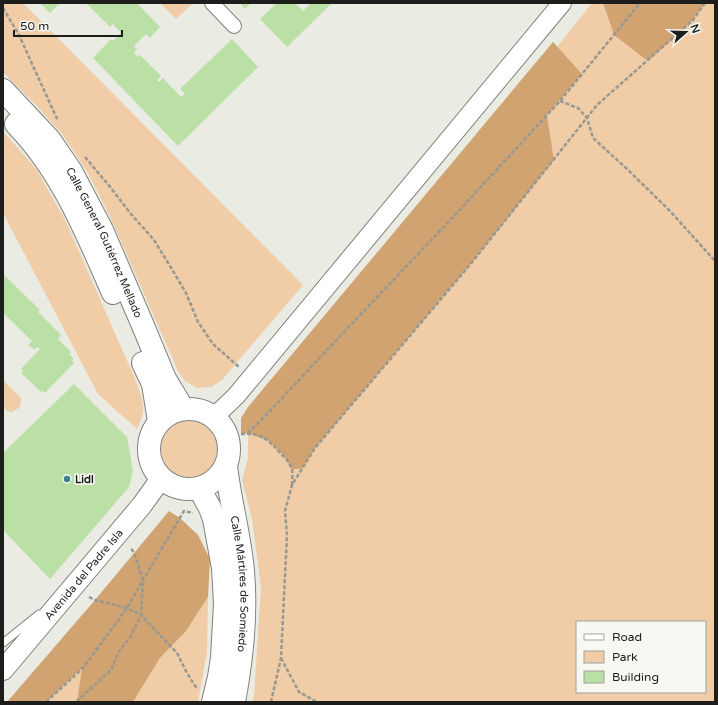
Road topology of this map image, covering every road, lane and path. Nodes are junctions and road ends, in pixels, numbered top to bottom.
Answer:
1 (212, 3) edge
2 (562, 3) edge
3 (640, 3) edge
4 (705, 3) edge
5 (3, 8) edge
6 (234, 26) dead end
7 (3, 90) edge
8 (560, 102) junction
9 (3, 110) edge
10 (587, 118) junction
11 (60, 123) dead end
12 (81, 152) dead end
13 (715, 261) edge
14 (240, 367) dead end
15 (183, 408) junction
16 (214, 417) junction
17 (159, 421) junction
18 (248, 433) junction
19 (241, 434) dead end
20 (226, 466) junction
21 (161, 477) junction
22 (292, 485) junction
23 (199, 488) junction
24 (193, 513) dead end
25 (131, 548) dead end
26 (142, 580) junction
27 (81, 592) junction
28 (127, 608) junction
29 (141, 615) junction
30 (3, 643) edge
31 (281, 658) junction
32 (3, 670) edge
33 (207, 698) edge
34 (46, 702) edge
35 (77, 702) edge
36 (234, 702) edge
37 (271, 702) edge
38 (317, 702) edge

1 - 6 street
2 - 16 street
3 - 8 path
4 - 10 path
5 - 11 path
7 - 15 main road, Calle General Gutiérrez Mellado
8 - 10 path
8 - 18 path
9 - 17 main road, Calle General Gutiérrez Mellado
10 - 13 path
10 - 22 path
12 - 14 path
15 - 16 main road
15 - 17 main road
16 - 20 main road
17 - 21 main road
18 - 19 path
18 - 22 path
20 - 23 main road
20 - 36 main road, Calle Mártires de Somiedo
21 - 23 main road
21 - 27 main road, Avenida del Padre Isla
22 - 31 path
23 - 33 main road, Calle Mártires de Somiedo
24 - 26 path
25 - 26 path
26 - 28 path
26 - 29 path
27 - 28 path
27 - 30 lane
27 - 32 main road, Avenida del Padre Isla
28 - 29 path
28 - 34 path
29 - 33 path
29 - 35 path
31 - 37 path
31 - 38 path

